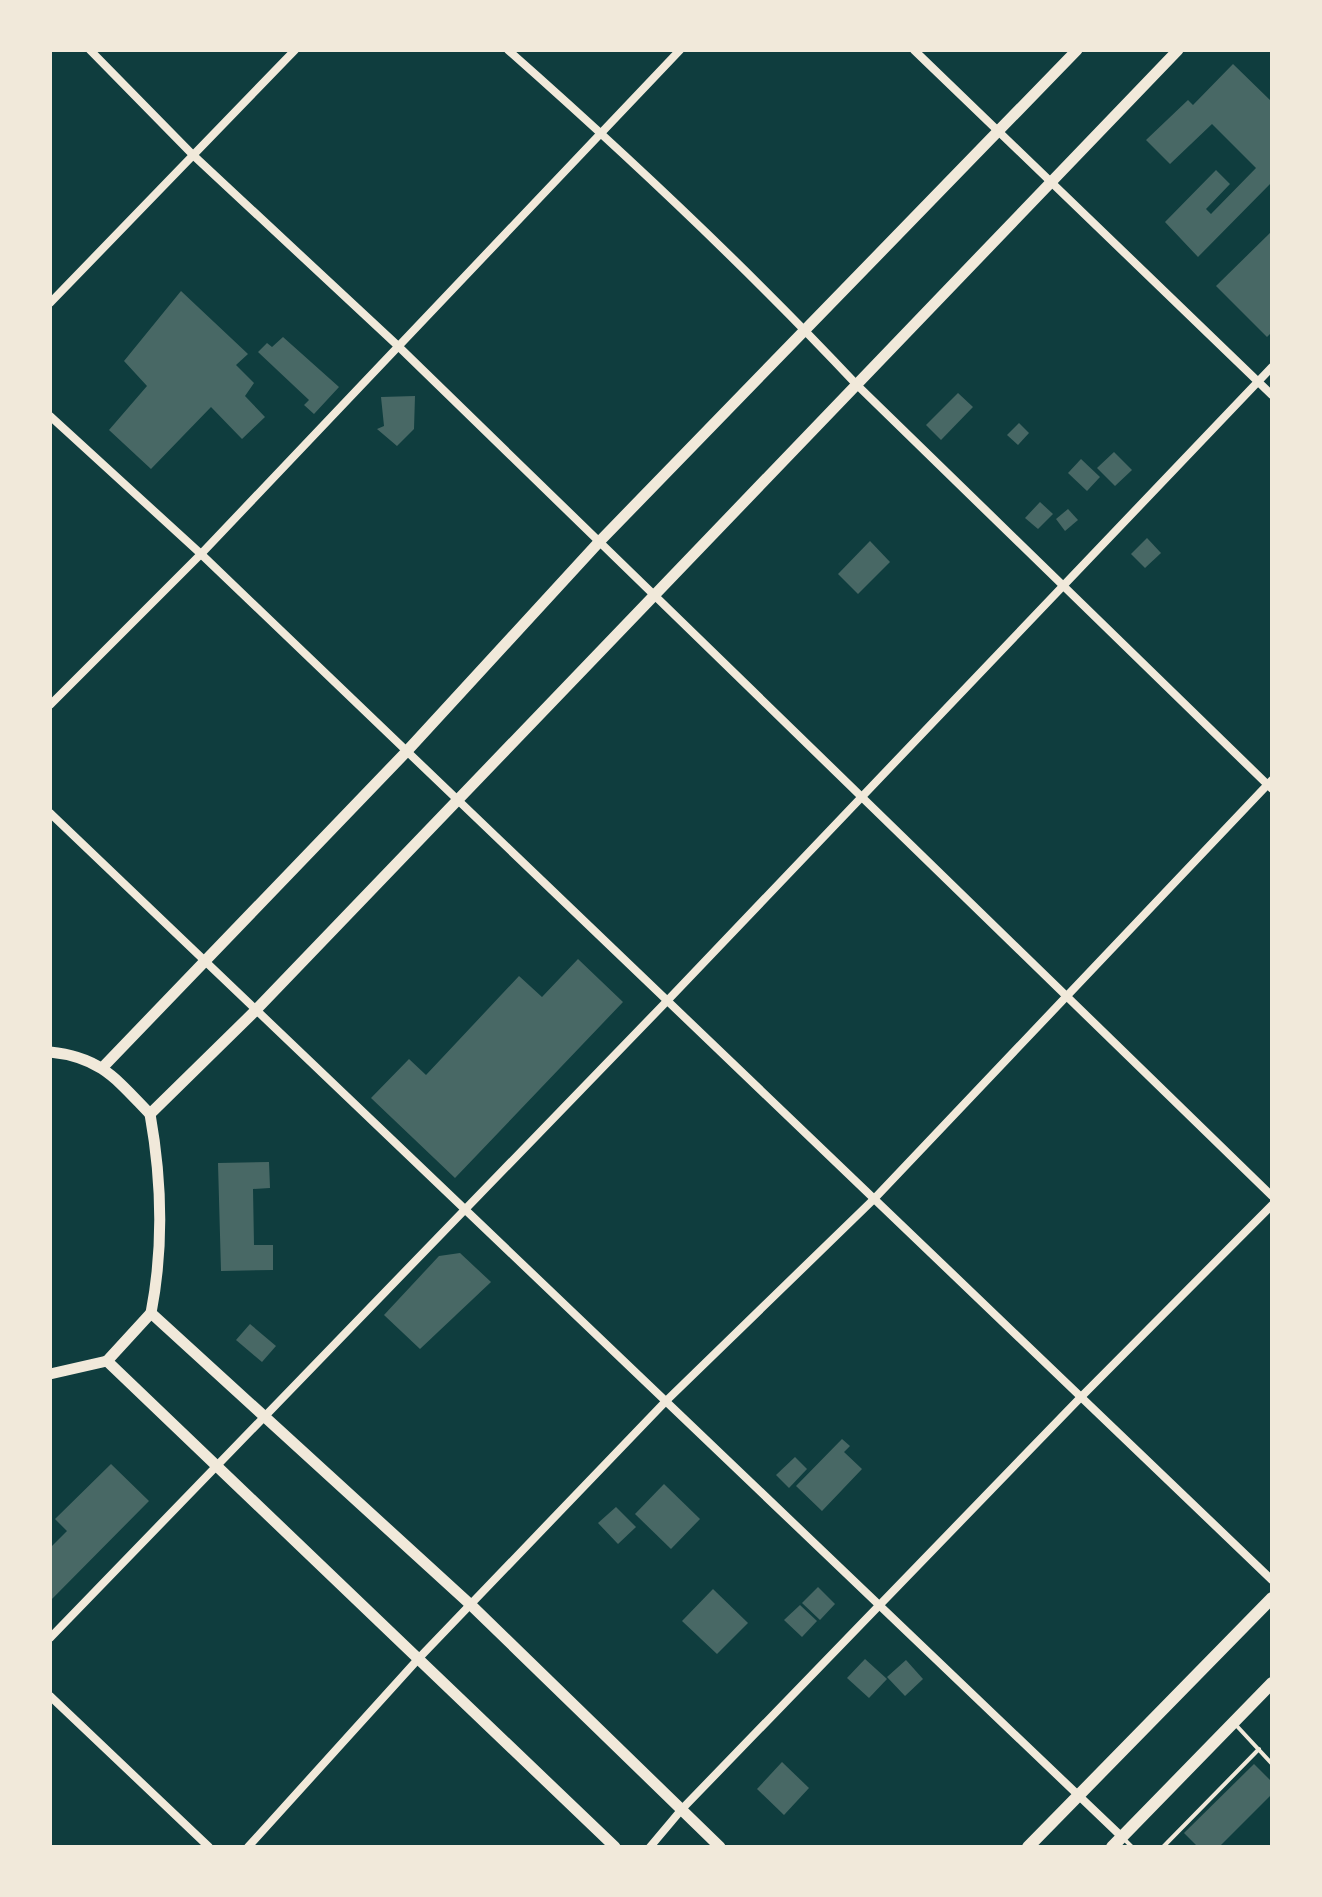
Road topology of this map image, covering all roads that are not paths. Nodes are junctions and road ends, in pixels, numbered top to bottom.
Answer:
1 (90, 50) edge
2 (295, 50) edge
3 (508, 50) edge
4 (680, 50) edge
5 (914, 50) edge
6 (1077, 50) edge
7 (1178, 50) edge
8 (998, 131) junction
9 (601, 132) junction
10 (193, 155) junction
11 (1051, 182) junction
12 (50, 303) edge
13 (804, 329) junction
14 (397, 345) junction
15 (1272, 367) edge
16 (1258, 382) junction
17 (856, 384) junction
18 (1272, 395) edge
19 (50, 416) edge
20 (599, 542) junction
21 (201, 554) junction
22 (1063, 586) junction
23 (655, 594) junction
24 (50, 705) edge
25 (407, 751) junction
26 (1270, 785) edge
27 (862, 798) junction
28 (457, 799) junction
29 (50, 813) edge
30 (203, 961) junction
31 (1065, 995) junction
32 (667, 1001) junction
33 (255, 1011) junction
34 (50, 1052) edge
35 (104, 1066) junction
36 (150, 1114) junction
37 (1272, 1196) edge
38 (874, 1199) junction
39 (1272, 1205) edge
40 (466, 1209) junction
41 (151, 1313) junction
42 (107, 1361) junction
43 (50, 1374) edge
44 (1081, 1397) junction
45 (665, 1402) junction
46 (265, 1415) junction
47 (216, 1463) junction
48 (1272, 1580) edge
49 (1272, 1598) edge
50 (472, 1606) junction
51 (881, 1607) junction
52 (50, 1638) edge
53 (420, 1657) junction
54 (1272, 1683) edge
55 (50, 1696) edge
56 (1233, 1722) junction
57 (1259, 1749) junction
58 (1272, 1764) edge
59 (1080, 1795) junction
60 (682, 1809) junction
61 (1122, 1837) junction
62 (209, 1847) edge
63 (248, 1847) edge
64 (615, 1847) edge
65 (650, 1847) edge
66 (720, 1847) edge
67 (1028, 1847) edge
68 (1112, 1847) edge
69 (1132, 1847) edge
70 (1163, 1847) edge

1 - 10 street
2 - 10 street
3 - 9 street
4 - 9 street
5 - 8 street
6 - 8 main road
7 - 11 main road
8 - 11 street
8 - 13 main road
9 - 13 street
9 - 14 street
10 - 12 street
10 - 14 street
11 - 16 street
11 - 17 main road
13 - 17 street
13 - 20 main road
14 - 20 street
14 - 21 street
15 - 16 street
16 - 18 street
16 - 22 street
17 - 22 street
17 - 23 main road
19 - 21 street
20 - 23 street
20 - 25 main road
21 - 24 street
21 - 25 street
22 - 26 street
22 - 27 street
23 - 27 street
23 - 28 main road
25 - 28 street
25 - 30 main road
26 - 31 street
27 - 31 street
27 - 32 street
28 - 32 street
28 - 33 main road
29 - 30 street
30 - 33 street
30 - 35 main road
31 - 37 street
31 - 38 street
32 - 38 street
32 - 40 street
33 - 36 main road
33 - 40 street
34 - 35 main road
35 - 36 main road
36 - 41 main road
38 - 44 street
38 - 45 street
39 - 44 street
40 - 45 street
40 - 46 street
41 - 42 main road
41 - 46 main road
42 - 43 main road
42 - 47 main road
44 - 48 street
44 - 51 street
45 - 50 street
45 - 51 street
46 - 47 street
46 - 50 main road
47 - 52 street
47 - 53 main road
49 - 59 main road
50 - 53 street
50 - 60 main road
51 - 59 street
51 - 60 street
53 - 63 street
53 - 64 main road
54 - 56 main road
55 - 62 street
56 - 57 lane
56 - 61 main road
57 - 58 lane
57 - 70 lane
59 - 61 street
59 - 67 main road
60 - 65 street
60 - 66 main road
61 - 68 main road
61 - 69 lane

